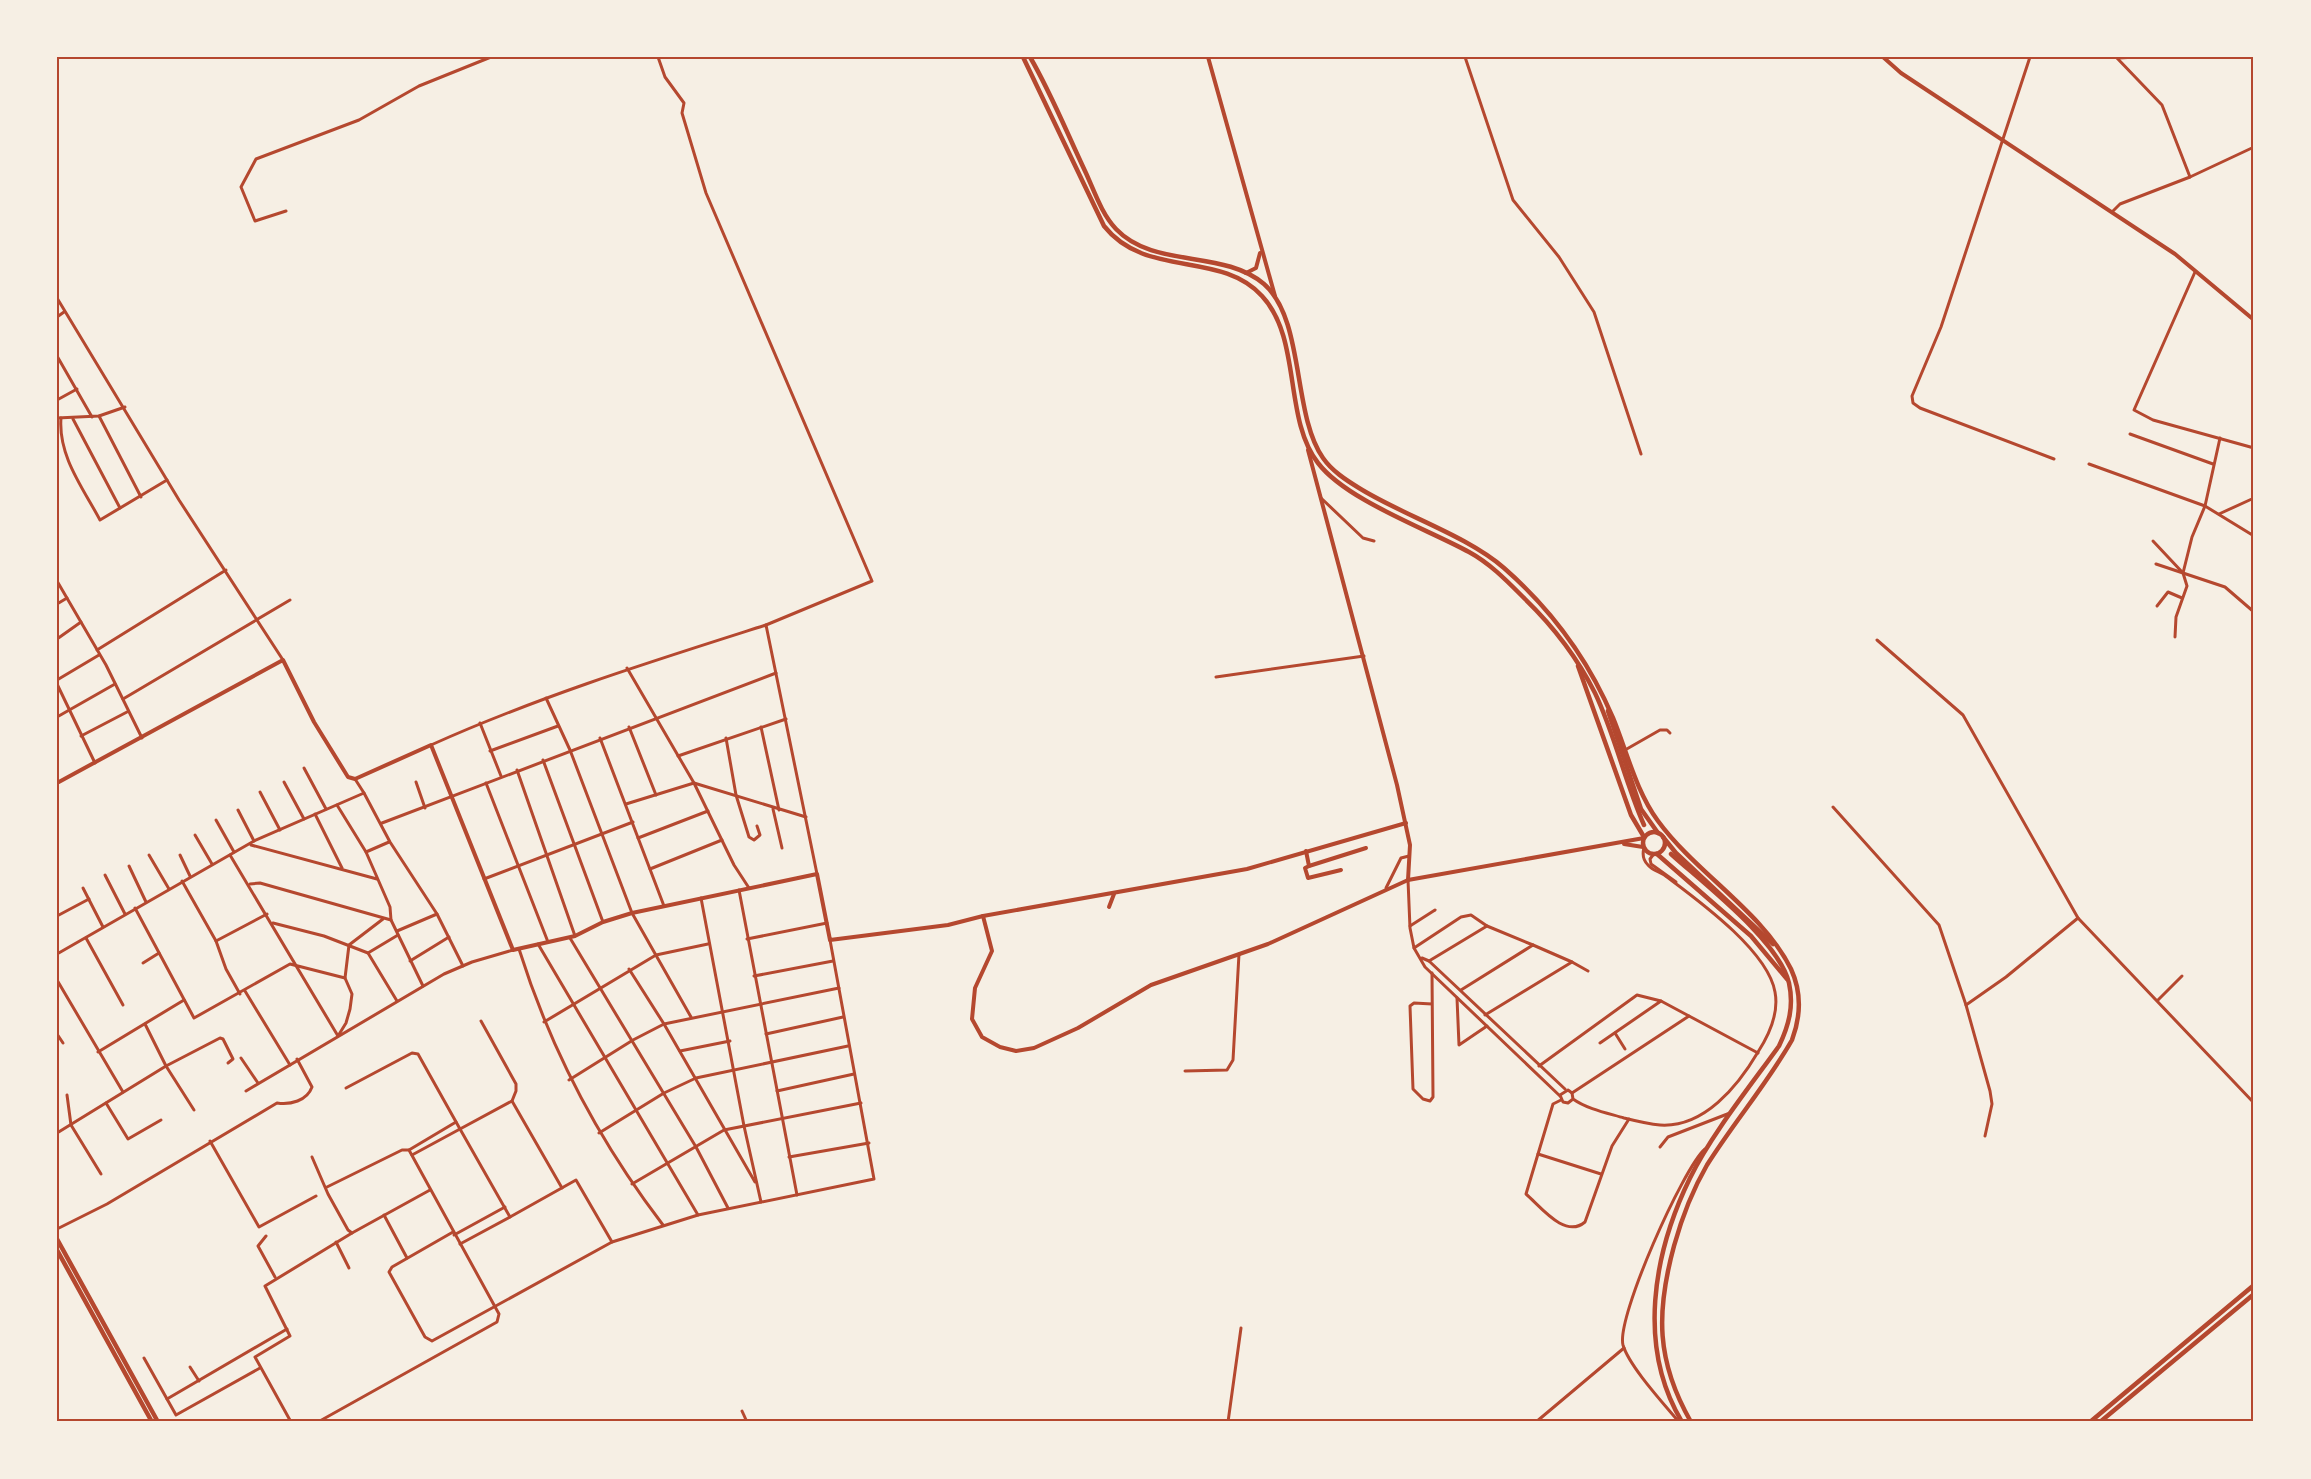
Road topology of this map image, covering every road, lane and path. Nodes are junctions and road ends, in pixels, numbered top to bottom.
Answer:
1 (491, 57) edge
2 (658, 57) edge
3 (1023, 57) edge
4 (1030, 57) edge
5 (1208, 57) edge
6 (1465, 57) edge
7 (1883, 57) edge
8 (2030, 57) edge
9 (2116, 57) edge
10 (2136, 57) edge
11 (2002, 139) junction
12 (2254, 147) edge
13 (2190, 177) junction
14 (286, 211) dead end
15 (2111, 212) junction
16 (1259, 243) junction
17 (2196, 270) junction
18 (1246, 273) junction
19 (57, 298) edge
20 (1275, 298) junction
21 (64, 312) junction
22 (57, 317) edge
23 (2254, 320) edge
24 (57, 356) edge
25 (77, 389) junction
26 (57, 400) edge
27 (125, 407) junction
28 (99, 416) junction
29 (92, 417) junction
30 (59, 418) edge
31 (73, 419) junction
32 (2130, 434) dead end
33 (2220, 438) junction
34 (1307, 444) junction
35 (2254, 448) edge
36 (1641, 454) dead end
37 (2054, 459) dead end
38 (2089, 464) dead end
39 (2213, 464) junction
40 (167, 480) junction
41 (141, 497) junction
42 (1321, 498) junction
43 (2254, 498) edge
44 (2205, 506) junction
45 (120, 508) junction
46 (2219, 514) junction
47 (2254, 536) edge
48 (1374, 541) dead end
49 (2153, 541) dead end
50 (2156, 564) dead end
51 (226, 570) junction
52 (2183, 573) junction
53 (57, 581) edge
54 (67, 598) junction
55 (2182, 598) junction
56 (290, 600) dead end
57 (57, 604) edge
58 (2157, 606) dead end
59 (2254, 612) edge
60 (256, 621) junction
61 (81, 622) junction
62 (766, 625) junction
63 (2175, 637) dead end
64 (57, 639) edge
65 (1877, 640) dead end
66 (96, 650) junction
67 (99, 655) junction
68 (1364, 656) junction
69 (1575, 657) junction
70 (283, 660) junction
71 (627, 668) junction
72 (776, 673) junction
73 (1216, 677) dead end
74 (57, 682) edge
75 (115, 684) junction
76 (546, 698) junction
77 (123, 699) junction
78 (1606, 704) junction
79 (68, 710) junction
80 (127, 712) junction
81 (57, 717) edge
82 (656, 717) junction
83 (786, 718) junction
84 (480, 723) junction
85 (558, 726) junction
86 (629, 727) junction
87 (761, 727) junction
88 (1670, 733) dead end
89 (81, 736) junction
90 (142, 738) junction
91 (600, 738) junction
92 (726, 738) junction
93 (431, 745) junction
94 (570, 750) junction
95 (1625, 750) junction
96 (490, 751) junction
97 (678, 756) junction
98 (543, 760) junction
99 (95, 763) junction
100 (304, 768) dead end
101 (517, 770) junction
102 (501, 776) junction
103 (355, 779) junction
104 (284, 782) dead end
105 (416, 782) dead end
106 (57, 783) edge
107 (486, 783) junction
108 (694, 783) junction
109 (260, 792) dead end
110 (364, 793) junction
111 (656, 795) junction
112 (736, 795) junction
113 (452, 798) junction
114 (626, 804) junction
115 (337, 805) junction
116 (1833, 807) dead end
117 (425, 808) junction
118 (773, 808) junction
119 (238, 810) dead end
120 (326, 810) junction
121 (779, 810) junction
122 (708, 811) junction
123 (315, 814) junction
124 (806, 817) junction
125 (304, 819) junction
126 (216, 820) dead end
127 (633, 822) junction
128 (382, 823) junction
129 (1406, 823) junction
130 (758, 825) dead end
131 (1644, 825) dead end
132 (280, 830) junction
133 (1658, 832) junction
134 (602, 833) junction
135 (195, 835) dead end
136 (638, 837) junction
137 (1644, 837) junction
138 (1664, 837) junction
139 (722, 840) junction
140 (254, 841) junction
141 (390, 842) junction
142 (249, 844) junction
143 (1614, 844) junction
144 (574, 845) junction
145 (782, 848) dead end
146 (1366, 848) dead end
147 (1643, 848) junction
148 (1306, 851) junction
149 (234, 852) junction
150 (366, 852) junction
151 (1655, 854) junction
152 (1671, 854) dead end
153 (149, 855) dead end
154 (180, 855) dead end
155 (230, 855) junction
156 (546, 855) junction
157 (1409, 856) junction
158 (212, 864) junction
159 (129, 866) dead end
160 (519, 866) junction
161 (1309, 866) junction
162 (342, 868) junction
163 (650, 869) junction
164 (1341, 870) dead end
165 (818, 874) junction
166 (105, 875) dead end
167 (190, 876) junction
168 (484, 879) junction
169 (378, 880) junction
170 (1408, 880) junction
171 (182, 881) junction
172 (249, 884) junction
173 (1679, 886) junction
174 (83, 888) dead end
175 (749, 888) junction
176 (1386, 888) junction
177 (169, 889) junction
178 (739, 890) junction
179 (1114, 894) junction
180 (701, 898) junction
181 (89, 899) junction
182 (146, 902) junction
183 (664, 906) junction
184 (1109, 907) dead end
185 (135, 908) junction
186 (1435, 910) dead end
187 (632, 913) junction
188 (126, 914) junction
189 (267, 914) junction
190 (437, 914) junction
191 (57, 916) edge
192 (983, 916) junction
193 (2078, 918) junction
194 (383, 919) junction
195 (391, 920) junction
196 (603, 922) junction
197 (273, 923) junction
198 (827, 923) junction
199 (1410, 926) junction
200 (1487, 926) junction
201 (103, 927) junction
202 (398, 933) junction
203 (575, 936) junction
204 (86, 937) junction
205 (449, 937) junction
206 (569, 937) junction
207 (747, 939) junction
208 (830, 940) junction
209 (216, 941) junction
210 (548, 942) junction
211 (538, 944) junction
212 (708, 944) junction
213 (1773, 944) junction
214 (349, 945) junction
215 (1533, 945) junction
216 (1414, 948) junction
217 (519, 949) junction
218 (513, 951) junction
219 (159, 952) junction
220 (368, 953) junction
221 (57, 954) edge
222 (1239, 954) junction
223 (656, 955) junction
224 (1420, 958) junction
225 (410, 961) junction
226 (833, 961) junction
227 (1429, 961) junction
228 (1572, 962) junction
229 (142, 963) dead end
230 (298, 965) junction
231 (463, 966) junction
232 (629, 969) junction
233 (1588, 971) dead end
234 (1432, 974) junction
235 (754, 976) junction
236 (2182, 976) dead end
237 (345, 978) junction
238 (57, 980) edge
239 (1788, 980) junction
240 (423, 986) junction
241 (601, 988) junction
242 (839, 988) junction
243 (245, 991) junction
244 (1460, 991) junction
245 (240, 994) junction
246 (1457, 998) junction
247 (184, 1000) junction
248 (2158, 1000) junction
249 (397, 1001) junction
250 (1661, 1001) junction
251 (760, 1004) junction
252 (1431, 1004) junction
253 (123, 1005) dead end
254 (573, 1005) junction
255 (1966, 1005) junction
256 (723, 1011) junction
257 (1485, 1015) junction
258 (843, 1016) junction
259 (1689, 1016) junction
260 (691, 1017) junction
261 (481, 1022) dead end
262 (544, 1022) junction
263 (145, 1024) junction
264 (664, 1024) junction
265 (1487, 1026) junction
266 (1615, 1033) junction
267 (57, 1034) edge
268 (766, 1034) junction
269 (338, 1036) junction
270 (633, 1040) junction
271 (730, 1041) junction
272 (63, 1043) dead end
273 (1600, 1043) dead end
274 (849, 1046) junction
275 (1625, 1049) dead end
276 (680, 1051) junction
277 (98, 1052) junction
278 (1758, 1053) junction
279 (604, 1057) junction
280 (241, 1058) dead end
281 (297, 1059) junction
282 (228, 1063) dead end
283 (770, 1064) junction
284 (290, 1065) junction
285 (166, 1066) junction
286 (1539, 1066) junction
287 (1185, 1071) dead end
288 (735, 1072) junction
289 (855, 1074) junction
290 (696, 1078) junction
291 (569, 1080) junction
292 (258, 1083) junction
293 (346, 1088) dead end
294 (1566, 1090) junction
295 (246, 1091) dead end
296 (777, 1091) junction
297 (123, 1092) junction
298 (664, 1093) junction
299 (1572, 1093) junction
300 (67, 1095) dead end
301 (1560, 1098) junction
302 (1573, 1099) junction
303 (512, 1101) junction
304 (106, 1103) junction
305 (861, 1103) junction
306 (2254, 1103) edge
307 (194, 1110) dead end
308 (637, 1110) junction
309 (1734, 1111) junction
310 (783, 1119) junction
311 (1629, 1119) junction
312 (161, 1120) dead end
313 (456, 1122) junction
314 (71, 1125) junction
315 (744, 1126) junction
316 (460, 1129) junction
317 (724, 1130) junction
318 (57, 1133) edge
319 (598, 1133) junction
320 (1985, 1136) dead end
321 (210, 1142) junction
322 (869, 1143) junction
323 (1711, 1144) junction
324 (696, 1147) junction
325 (1660, 1147) dead end
326 (409, 1150) junction
327 (1538, 1154) junction
328 (411, 1155) junction
329 (312, 1157) dead end
330 (789, 1157) junction
331 (668, 1163) junction
332 (101, 1174) dead end
333 (1600, 1174) junction
334 (632, 1184) junction
335 (758, 1186) junction
336 (327, 1187) junction
337 (562, 1188) junction
338 (430, 1190) junction
339 (797, 1195) junction
340 (316, 1196) dead end
341 (761, 1202) junction
342 (505, 1207) junction
343 (728, 1208) junction
344 (384, 1215) junction
345 (698, 1215) junction
346 (510, 1217) junction
347 (663, 1225) junction
348 (57, 1229) edge
349 (352, 1233) junction
350 (454, 1234) junction
351 (266, 1236) dead end
352 (57, 1239) edge
353 (336, 1242) junction
354 (612, 1242) junction
355 (460, 1244) junction
356 (57, 1250) edge
357 (407, 1258) junction
358 (349, 1268) dead end
359 (275, 1277) junction
360 (2254, 1285) edge
361 (2254, 1294) edge
362 (496, 1308) junction
363 (1241, 1328) dead end
364 (287, 1329) junction
365 (1624, 1348) junction
366 (144, 1358) dead end
367 (190, 1367) dead end
368 (260, 1368) junction
369 (199, 1381) junction
370 (167, 1399) junction
371 (742, 1411) dead end
372 (152, 1422) edge
373 (158, 1422) edge
374 (291, 1422) edge
375 (318, 1422) edge
376 (747, 1422) edge
377 (1228, 1422) edge
378 (1536, 1422) edge
379 (1681, 1422) edge
380 (1691, 1422) edge
381 (2090, 1422) edge
382 (2100, 1422) edge

1 - 14 street
2 - 62 street
3 - 34 main road
4 - 18 main road
5 - 16 street
6 - 36 street
7 - 11 street
8 - 11 street
9 - 10 street
9 - 13 street
11 - 15 street
11 - 37 street
12 - 13 street
13 - 15 street
15 - 17 street
16 - 18 street
16 - 20 street
17 - 23 street
17 - 33 street
18 - 20 main road
19 - 21 street
20 - 78 main road
21 - 22 street
21 - 27 street
24 - 25 street
25 - 26 street
25 - 29 street
27 - 28 street
27 - 40 street
28 - 29 street
28 - 41 street
29 - 31 street
30 - 31 street
30 - 45 street
31 - 45 street
32 - 39 street
33 - 35 street
33 - 39 street
34 - 42 street
34 - 69 main road
38 - 44 street
39 - 44 street
40 - 41 street
40 - 51 street
41 - 45 street
42 - 48 street
42 - 68 street
43 - 46 street
44 - 46 street
44 - 52 street
46 - 47 street
49 - 52 street
50 - 52 street
51 - 60 street
51 - 66 street
52 - 55 street
52 - 59 street
53 - 54 street
54 - 57 street
54 - 61 street
55 - 58 street
55 - 63 street
56 - 60 street
60 - 70 street
60 - 77 street
61 - 64 street
61 - 66 street
62 - 71 street
62 - 72 street
65 - 193 street
66 - 67 street
67 - 74 street
67 - 75 street
68 - 73 street
68 - 129 street
69 - 131 main road
69 - 137 main road
70 - 90 street
70 - 103 street
71 - 76 street
71 - 82 street
72 - 82 street
72 - 83 street
74 - 79 street
75 - 77 street
75 - 79 street
76 - 84 street
76 - 85 street
77 - 80 street
78 - 95 main road
78 - 133 main road
79 - 81 street
79 - 89 street
80 - 89 street
80 - 90 street
82 - 86 street
82 - 97 street
83 - 87 street
83 - 124 street
84 - 93 street
84 - 96 street
85 - 94 street
85 - 96 street
86 - 91 street
86 - 111 street
87 - 92 street
87 - 121 street
88 - 95 street
89 - 99 street
90 - 99 street
91 - 94 street
91 - 114 street
92 - 97 street
92 - 112 street
93 - 103 street
93 - 113 street
94 - 98 street
94 - 134 street
95 - 213 main road
96 - 102 street
97 - 108 street
98 - 101 street
98 - 144 street
99 - 106 street
100 - 120 street
101 - 102 street
101 - 156 street
102 - 107 street
103 - 110 street
104 - 125 street
105 - 117 street
107 - 113 street
107 - 160 street
108 - 111 street
108 - 112 street
108 - 122 street
109 - 132 street
110 - 115 street
110 - 128 street
111 - 114 street
112 - 118 street
112 - 130 street
113 - 117 street
113 - 168 street
114 - 127 street
115 - 120 street
115 - 150 street
116 - 255 street
117 - 128 street
118 - 121 street
118 - 145 street
119 - 140 street
120 - 123 street
121 - 124 street
122 - 136 street
122 - 139 street
123 - 125 street
123 - 162 street
124 - 165 street
125 - 132 street
126 - 149 street
127 - 134 street
127 - 136 street
128 - 141 street
129 - 148 street
129 - 157 street
132 - 140 street
133 - 137 main road
133 - 138 main road
134 - 144 street
134 - 187 street
135 - 158 street
136 - 163 street
137 - 143 street
137 - 147 main road
138 - 151 main road
138 - 213 main road
139 - 163 street
139 - 175 street
140 - 142 street
141 - 150 street
141 - 190 street
142 - 149 street
142 - 162 street
143 - 147 street
143 - 170 street
144 - 156 street
144 - 196 street
146 - 161 street
147 - 151 main road
147 - 173 street
148 - 161 street
148 - 179 street
149 - 155 street
150 - 169 street
151 - 173 street
151 - 239 main road
152 - 239 main road
153 - 177 street
154 - 167 street
155 - 158 street
155 - 172 street
156 - 160 street
156 - 203 street
157 - 170 street
157 - 176 street
158 - 167 street
159 - 182 street
160 - 168 street
160 - 210 street
161 - 164 street
162 - 169 street
163 - 183 street
165 - 175 street
165 - 198 street
166 - 188 street
167 - 171 street
168 - 218 street
169 - 195 street
170 - 176 street
170 - 199 street
171 - 177 street
171 - 209 street
172 - 189 street
172 - 194 street
173 - 278 street
174 - 181 street
175 - 178 street
176 - 222 street
177 - 182 street
178 - 180 street
178 - 207 street
179 - 184 street
179 - 192 street
180 - 183 street
180 - 212 street
181 - 191 street
181 - 201 street
182 - 185 street
183 - 187 street
185 - 188 street
185 - 219 street
186 - 199 street
187 - 196 street
187 - 223 street
188 - 201 street
189 - 197 street
189 - 209 street
190 - 202 street
190 - 205 street
192 - 208 street
192 - 222 street
193 - 248 street
193 - 255 street
194 - 195 street
194 - 214 street
195 - 202 street
196 - 203 street
197 - 214 street
197 - 230 street
198 - 207 street
198 - 208 street
199 - 216 street
200 - 215 street
200 - 216 street
200 - 227 street
201 - 204 street
202 - 220 street
202 - 225 street
203 - 206 street
204 - 221 street
204 - 253 street
205 - 225 street
205 - 231 street
206 - 210 street
206 - 241 street
207 - 235 street
208 - 226 street
209 - 245 street
210 - 211 street
211 - 217 street
211 - 254 street
212 - 223 street
212 - 256 street
213 - 380 main road
214 - 220 street
214 - 237 street
215 - 228 street
215 - 244 street
216 - 224 street
217 - 218 street
217 - 262 street
218 - 231 street
219 - 229 street
219 - 247 street
220 - 249 street
222 - 287 street
223 - 232 street
223 - 260 street
224 - 227 street
224 - 234 street
225 - 240 street
226 - 235 street
226 - 242 street
227 - 244 street
228 - 233 street
228 - 257 street
230 - 237 street
230 - 243 street
230 - 269 street
231 - 240 street
232 - 241 street
232 - 264 street
234 - 246 street
234 - 252 street
235 - 251 street
236 - 248 street
237 - 269 street
238 - 277 street
239 - 309 main road
240 - 249 street
241 - 254 street
241 - 270 street
242 - 251 street
242 - 258 street
243 - 245 street
243 - 284 street
244 - 257 street
245 - 247 street
246 - 265 street
246 - 265 street
247 - 263 street
248 - 306 street
249 - 269 street
250 - 259 street
250 - 266 street
250 - 286 street
251 - 256 street
251 - 268 street
252 - 252 street
254 - 262 street
254 - 279 street
255 - 320 street
256 - 260 street
256 - 271 street
257 - 286 street
258 - 268 street
258 - 274 street
259 - 278 street
259 - 299 street
260 - 264 street
261 - 303 street
262 - 291 street
263 - 277 street
263 - 285 street
264 - 270 street
264 - 276 street
265 - 301 street
266 - 273 street
266 - 275 street
267 - 272 street
268 - 283 street
269 - 281 street
270 - 279 street
270 - 298 street
271 - 276 street
271 - 288 street
274 - 283 street
274 - 289 street
276 - 290 street
277 - 297 street
278 - 311 street
279 - 291 street
279 - 308 street
280 - 292 street
281 - 284 street
281 - 321 street
282 - 285 street
283 - 288 street
283 - 296 street
284 - 292 street
285 - 297 street
285 - 307 street
286 - 294 street
288 - 290 street
288 - 315 street
289 - 296 street
289 - 305 street
290 - 298 street
290 - 317 street
291 - 319 street
292 - 295 street
293 - 313 street
294 - 299 street
294 - 301 street
296 - 310 street
297 - 304 street
298 - 308 street
298 - 324 street
299 - 302 street
300 - 314 street
301 - 302 street
301 - 327 street
302 - 311 street
303 - 316 street
303 - 337 street
304 - 312 street
304 - 314 street
305 - 310 street
305 - 322 street
308 - 319 street
308 - 331 street
309 - 323 main road
309 - 325 street
310 - 315 street
310 - 330 street
311 - 333 street
313 - 316 street
313 - 326 street
314 - 318 street
314 - 332 street
315 - 317 street
315 - 335 street
316 - 328 street
316 - 342 street
317 - 324 street
317 - 335 street
319 - 334 street
321 - 340 street
321 - 348 street
322 - 330 street
322 - 339 street
323 - 365 street
323 - 379 main road
324 - 331 street
324 - 343 street
326 - 328 street
326 - 336 street
327 - 333 street
327 - 333 street
328 - 338 street
329 - 336 street
330 - 339 street
331 - 334 street
331 - 345 street
334 - 347 street
335 - 341 street
336 - 349 street
337 - 346 street
337 - 354 street
338 - 344 street
338 - 350 street
339 - 341 street
341 - 343 street
342 - 346 street
342 - 350 street
343 - 345 street
344 - 349 street
344 - 357 street
345 - 347 street
346 - 355 street
347 - 354 street
349 - 353 street
350 - 355 street
350 - 357 street
351 - 359 street
352 - 373 main road
353 - 358 street
353 - 359 street
354 - 362 street
355 - 362 street
356 - 372 main road
357 - 362 street
359 - 364 street
360 - 381 main road
361 - 382 main road
362 - 375 street
363 - 377 street
364 - 368 street
364 - 369 street
365 - 378 street
365 - 379 street
366 - 370 street
367 - 369 street
368 - 370 street
368 - 374 street
369 - 370 street
371 - 376 street

